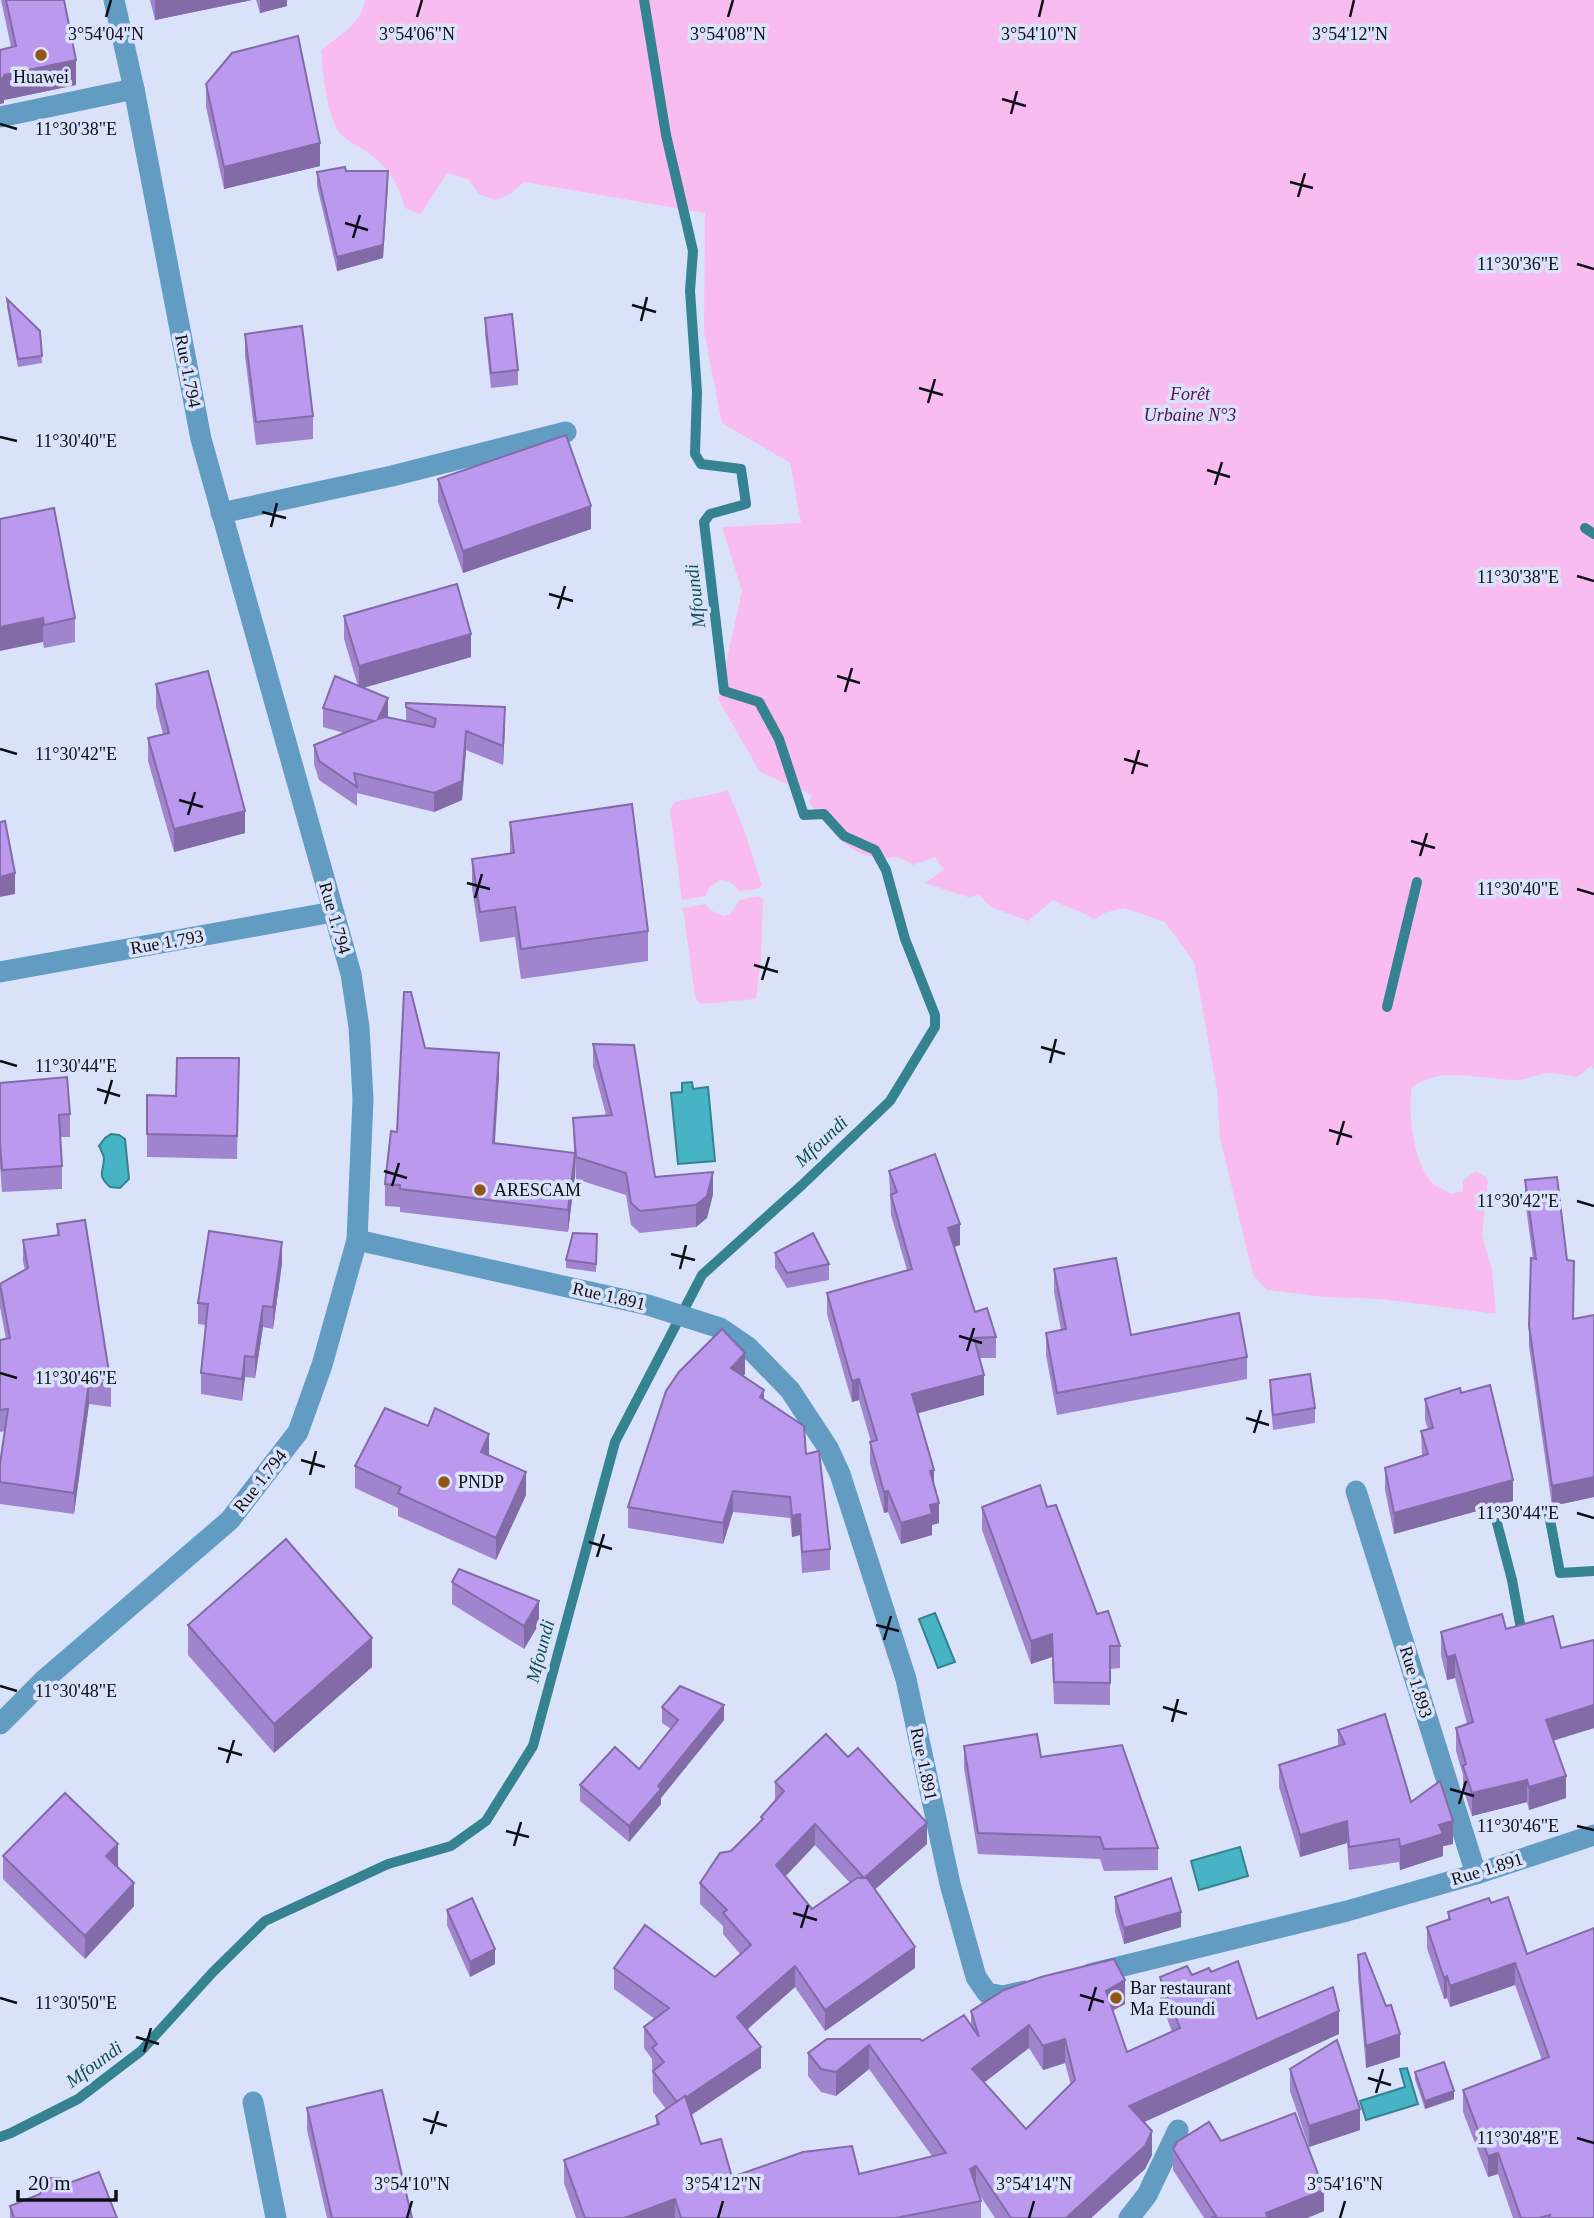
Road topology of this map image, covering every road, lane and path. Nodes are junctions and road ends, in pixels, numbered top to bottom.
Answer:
1 (114, 0) edge
2 (134, 89) junction
3 (0, 117) edge
4 (566, 432) edge
5 (221, 513) junction
6 (333, 912) junction
7 (0, 972) edge
8 (357, 1240) junction
9 (1356, 1491) dead end
10 (0, 1724) edge
11 (1594, 1835) edge
12 (1476, 1874) junction
13 (1068, 1980) edge
14 (1042, 1986) edge
15 (253, 2102) dead end
16 (1178, 2130) dead end
17 (276, 2218) edge
18 (1129, 2218) edge

1 - 2 street, Rue 1.794
2 - 3 street
2 - 5 street, Rue 1.794
4 - 5 street
5 - 6 street, Rue 1.794
6 - 7 street, Rue 1.793
6 - 8 street, Rue 1.794
8 - 10 street, Rue 1.794
8 - 14 street, Rue 1.891
9 - 12 street, Rue 1.893
11 - 12 street, Rue 1.891
12 - 13 street, Rue 1.891
15 - 17 street
16 - 18 street

